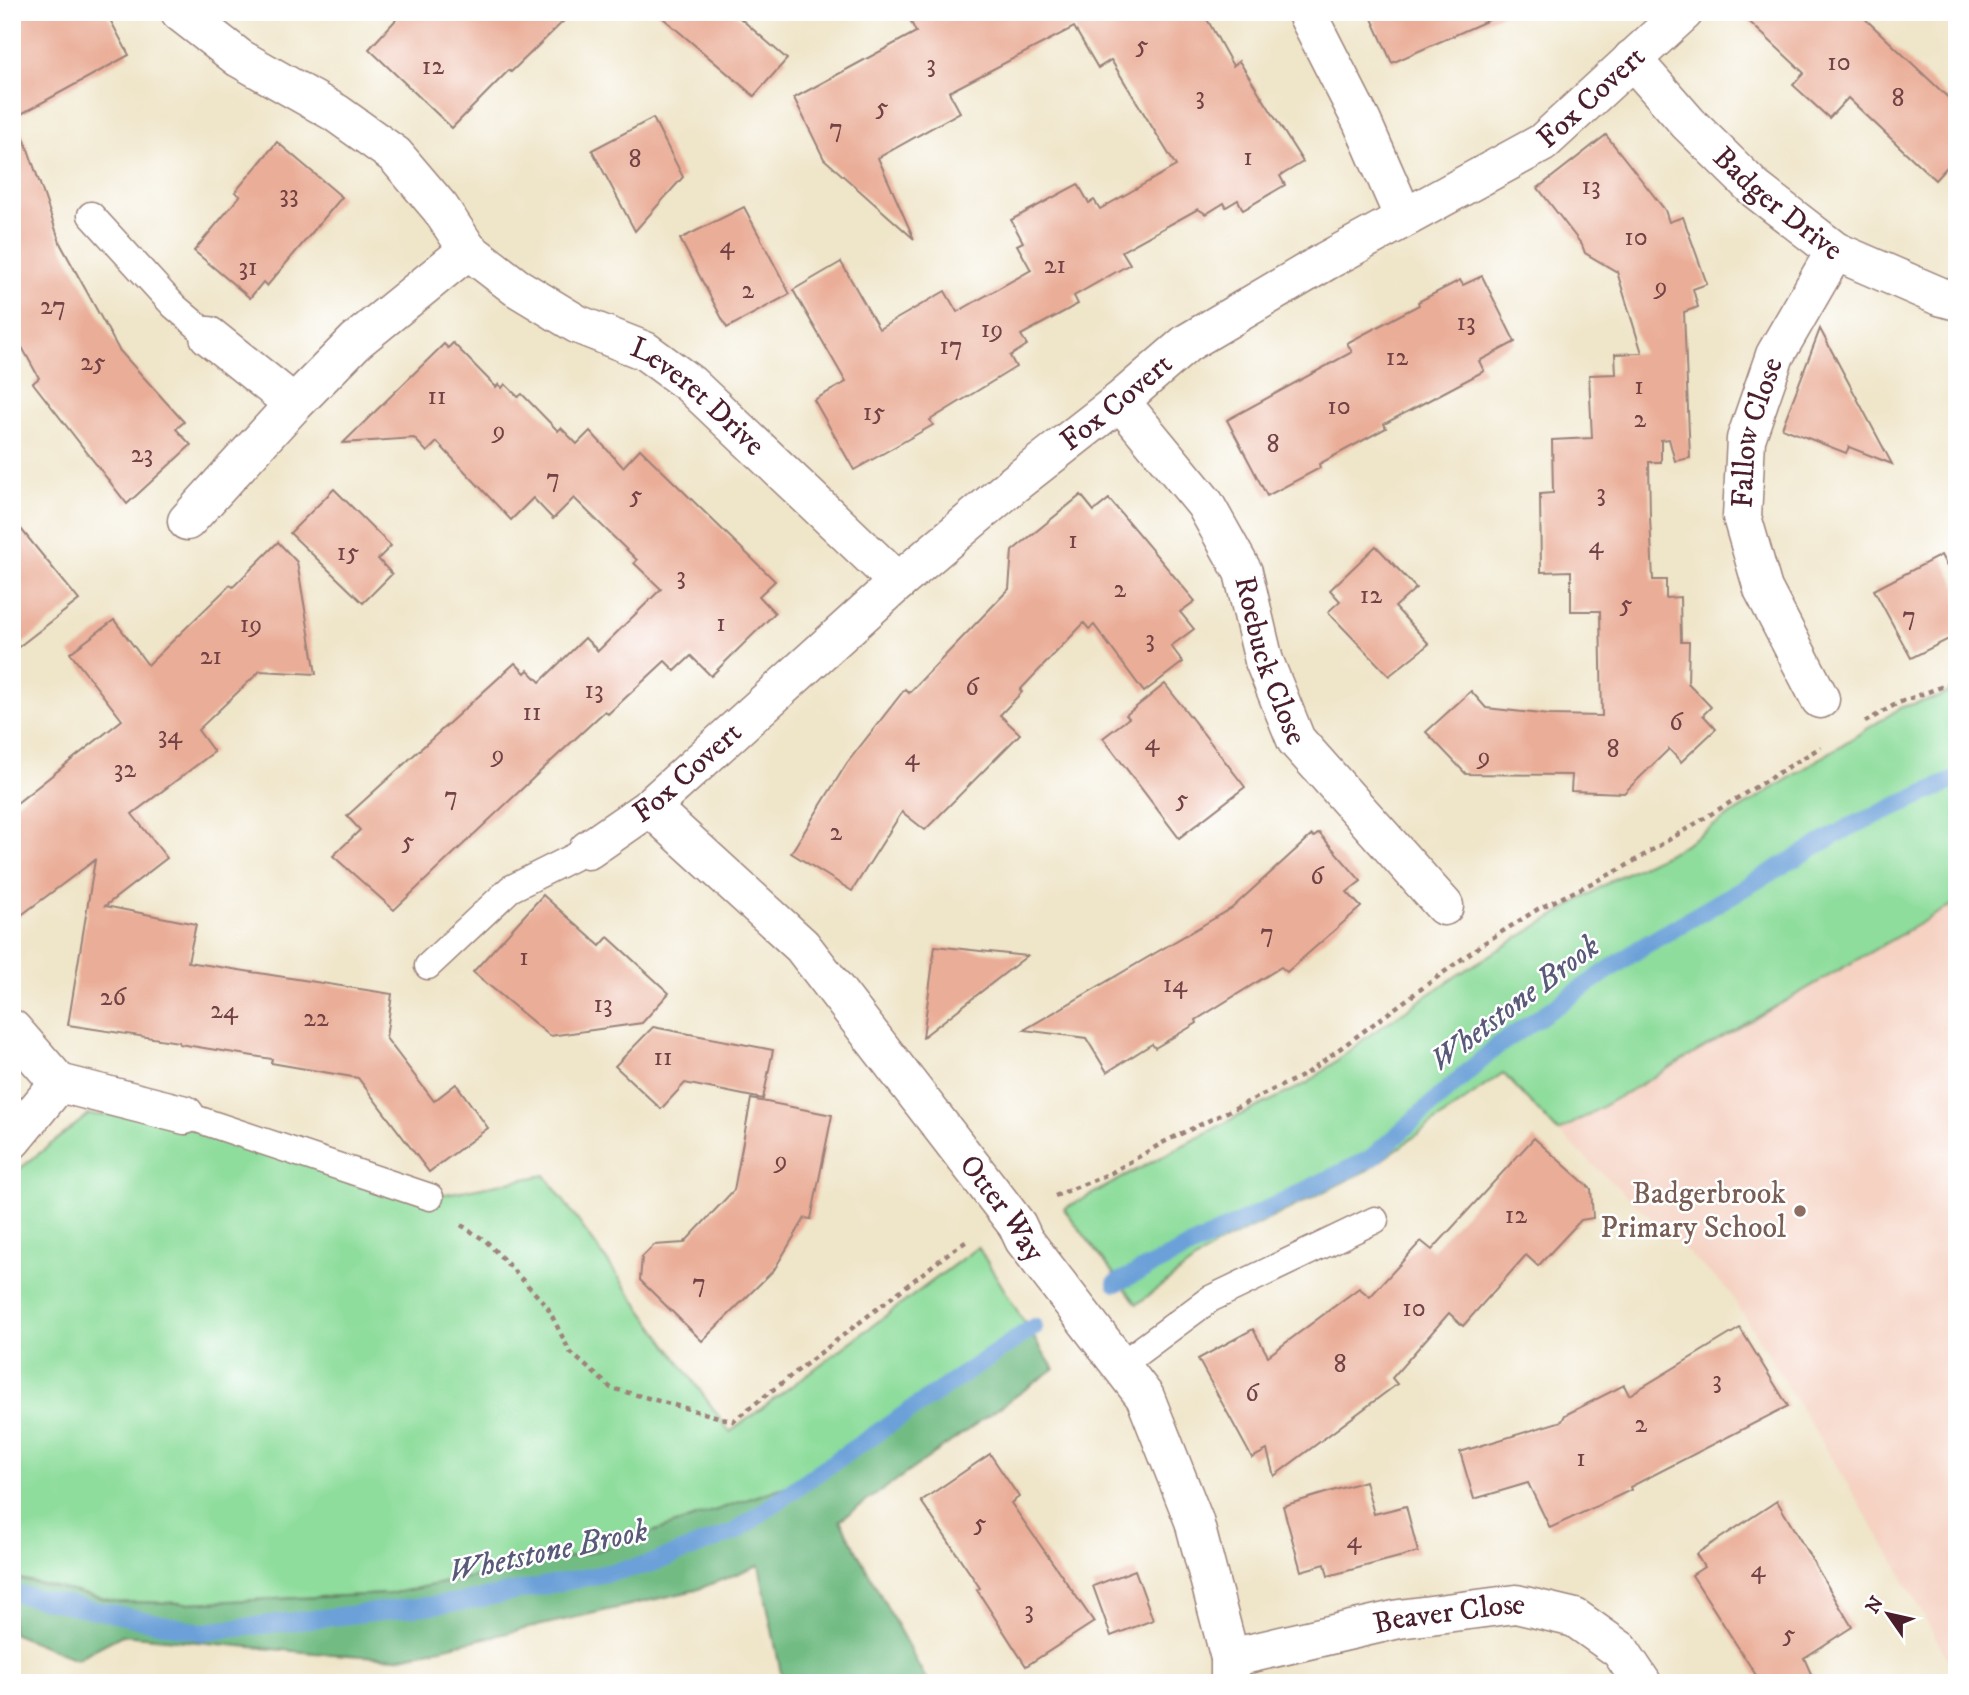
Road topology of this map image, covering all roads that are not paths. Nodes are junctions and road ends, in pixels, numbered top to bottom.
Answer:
1 (180, 12) edge
2 (1306, 12) edge
3 (1684, 12) edge
4 (1632, 59) junction
5 (90, 215) dead end
6 (1404, 218) junction
7 (468, 250) junction
8 (1835, 251) junction
9 (1957, 301) edge
10 (209, 336) joint
11 (1121, 401) junction
12 (294, 404) junction
13 (187, 521) dead end
14 (898, 582) junction
15 (1820, 699) dead end
16 (650, 807) junction
17 (588, 850) joint
18 (1444, 906) dead end
19 (428, 966) dead end
20 (12, 1029) edge
21 (59, 1083) junction
22 (185, 1115) joint
23 (12, 1140) edge
24 (430, 1197) dead end
25 (1376, 1220) dead end
26 (1121, 1365) junction
27 (1230, 1670) edge
28 (1642, 1683) edge

1 - 7 street, Leveret Drive
2 - 6 street
3 - 4 street, Fox Covert
4 - 6 street, Fox Covert
4 - 8 street, Badger Drive
5 - 10 lane
6 - 11 street, Fox Covert
7 - 12 street
7 - 14 street, Leveret Drive
8 - 9 street, Badger Drive
8 - 15 street, Fallow Close
10 - 12 street
11 - 14 street, Fox Covert
11 - 18 street, Roebuck Close
12 - 13 street
14 - 16 street, Fox Covert
16 - 17 street, Fox Covert
16 - 26 street, Otter Way
17 - 19 lane
20 - 21 street
21 - 22 street
21 - 23 street
22 - 24 lane
25 - 26 lane
26 - 27 street, Otter Way
27 - 28 street, Beaver Close

